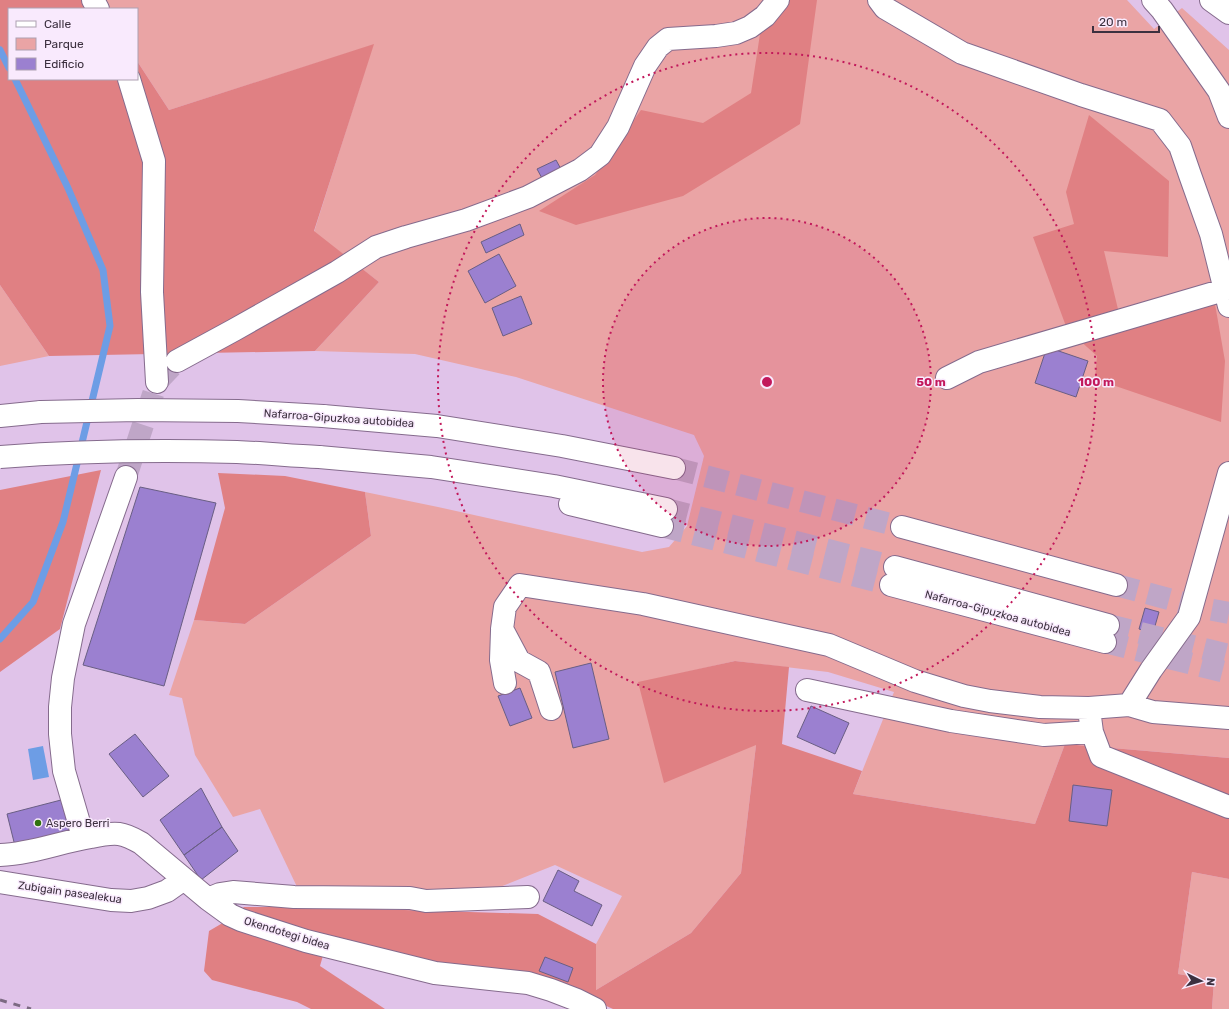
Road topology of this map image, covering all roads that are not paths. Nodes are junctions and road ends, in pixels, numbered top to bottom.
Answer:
1 (778, 0) edge
2 (879, 0) edge
3 (1153, 0) edge
4 (1211, 0) edge
5 (1229, 13) edge
6 (129, 80) edge
7 (1229, 116) edge
8 (1227, 298) edge
9 (177, 361) tunnel mouth
10 (946, 378) dead end
11 (157, 382) dead end
12 (0, 416) edge
13 (0, 457) edge
14 (674, 468) tunnel mouth
15 (1229, 473) edge
16 (126, 477) tunnel mouth
17 (664, 518) tunnel mouth
18 (902, 527) tunnel mouth
19 (893, 576) tunnel mouth
20 (1116, 585) tunnel mouth
21 (502, 630) junction
22 (1107, 634) tunnel mouth
23 (505, 683) dead end
24 (807, 690) dead end
25 (1128, 705) junction
26 (1089, 708) junction
27 (551, 709) dead end
28 (1229, 718) edge
29 (1092, 732) junction
30 (1229, 807) edge
31 (82, 838) junction
32 (0, 855) edge
33 (184, 879) junction
34 (0, 882) edge
35 (528, 897) dead end
36 (208, 900) junction
37 (595, 1009) edge

1 - 9 main road
2 - 8 main road
3 - 7 main road
4 - 5 main road
6 - 11 main road
8 - 10 main road
12 - 14 main road, Nafarroa-Gipuzkoa autobidea, bridge
13 - 17 main road, bridge
15 - 25 main road
16 - 31 main road
18 - 20 main road
19 - 22 main road, Nafarroa-Gipuzkoa autobidea
21 - 23 main road
21 - 26 main road
21 - 27 main road
24 - 29 main road
25 - 26 main road
25 - 28 main road
26 - 29 main road
29 - 30 main road
31 - 32 main road, Okendotegi bidea
31 - 33 main road, Okendotegi bidea
33 - 34 main road, Zubigain pasealekua
33 - 36 main road, Okendotegi bidea
35 - 36 main road
36 - 37 main road, Okendotegi bidea

